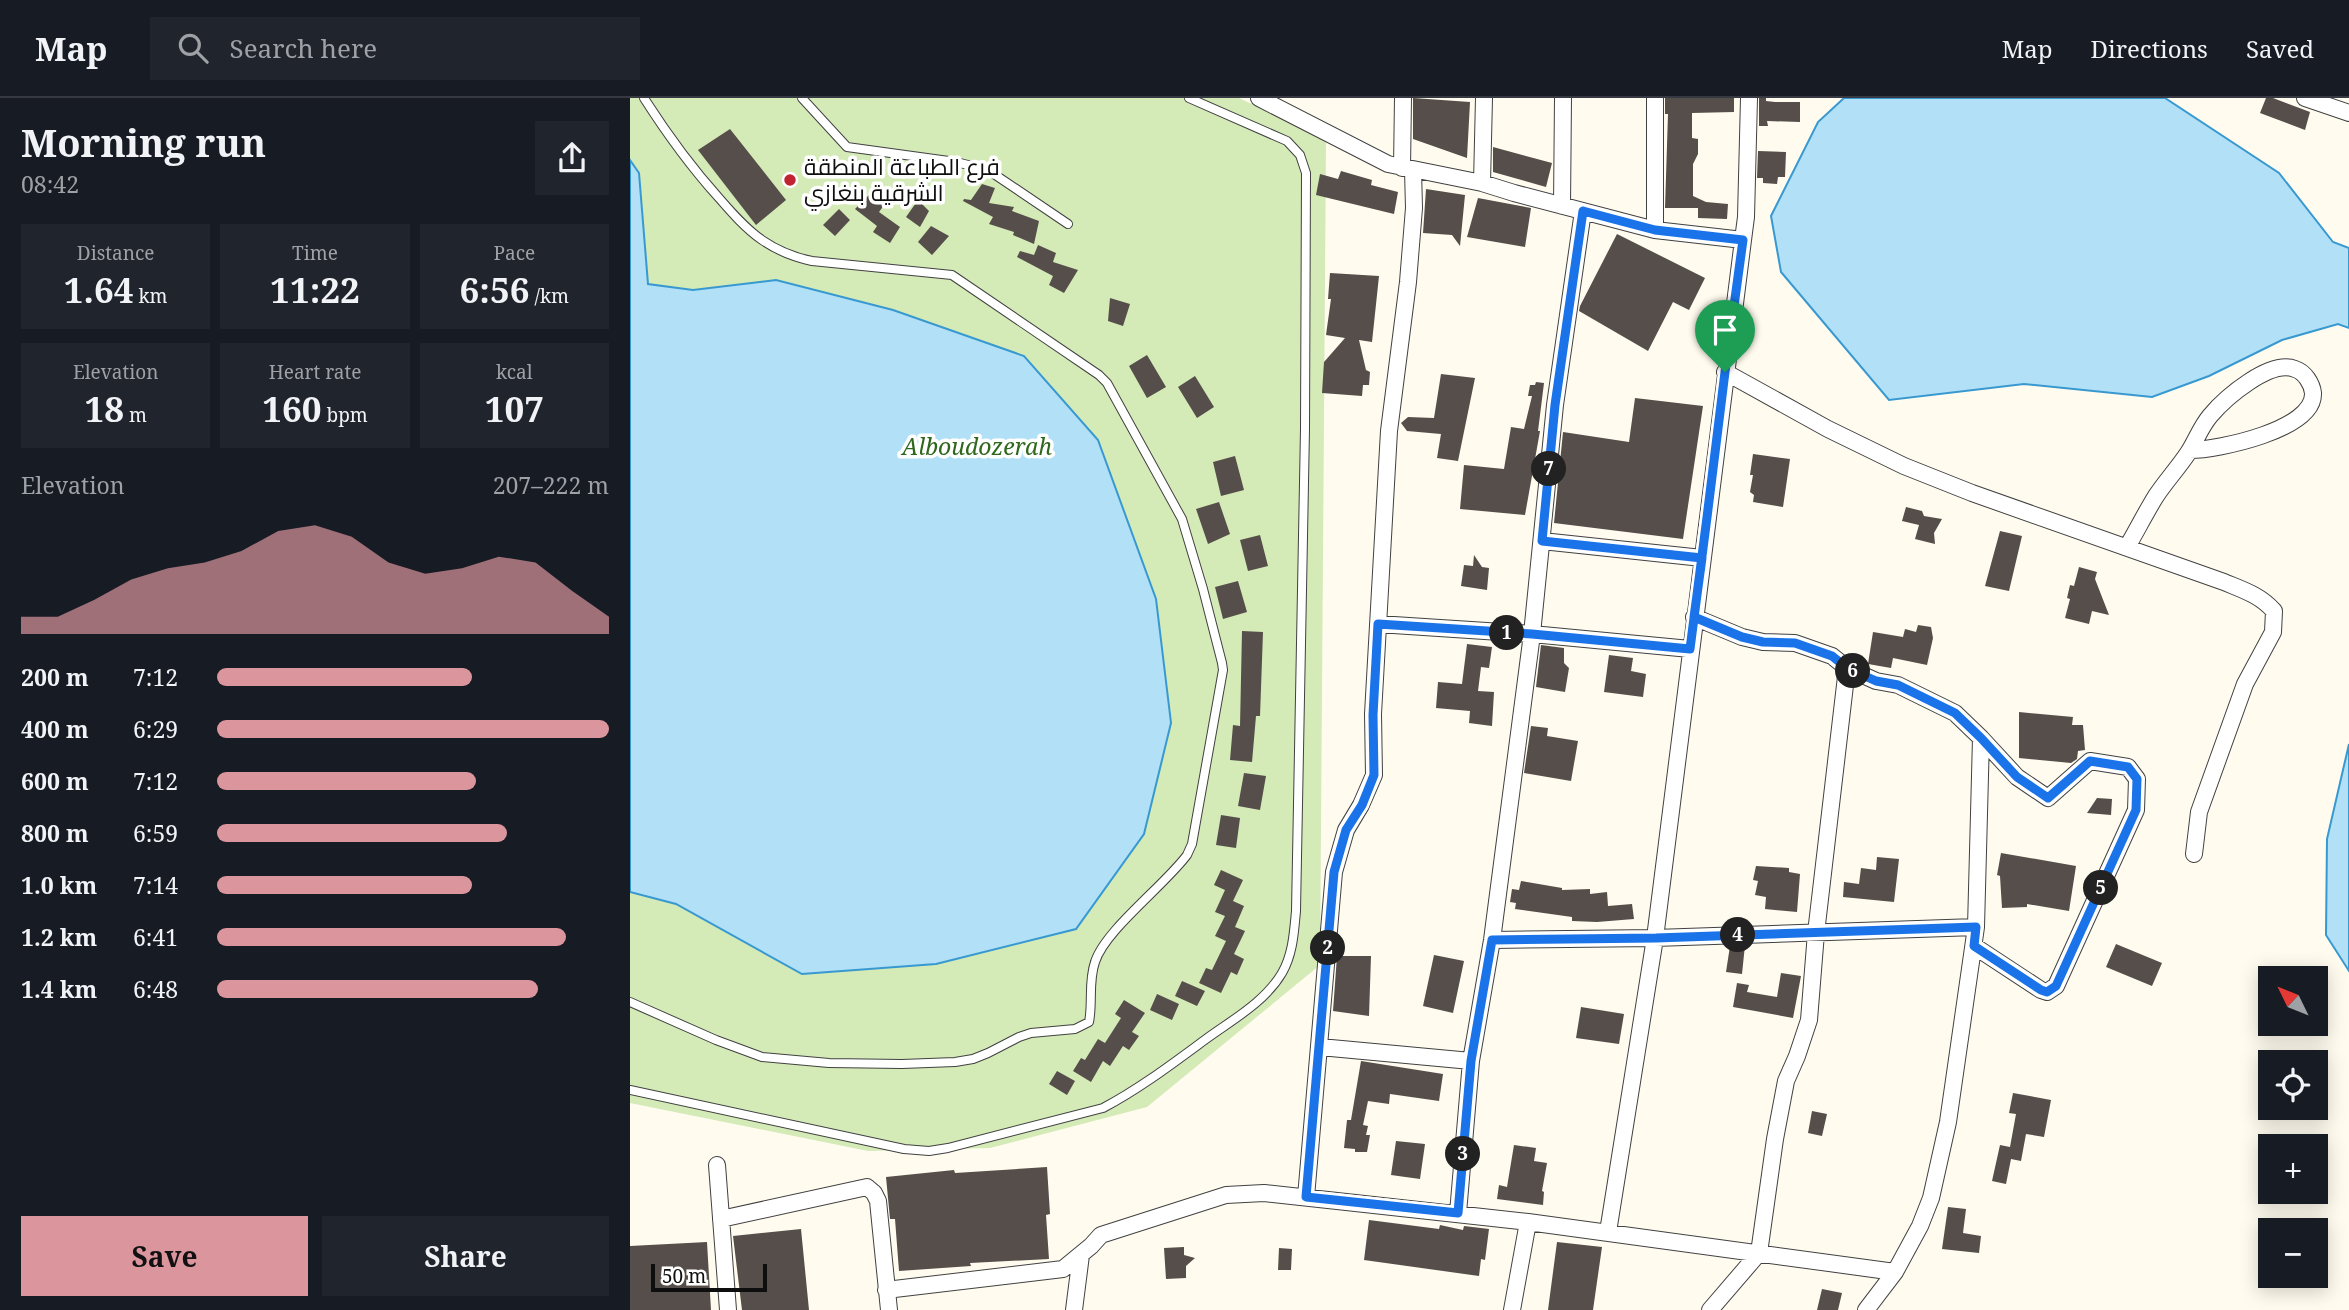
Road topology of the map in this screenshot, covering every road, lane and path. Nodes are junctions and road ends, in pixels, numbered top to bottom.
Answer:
1 (644, 98) edge
2 (802, 98) edge
3 (1189, 98) edge
4 (1259, 98) edge
5 (1403, 98) edge
6 (1484, 98) edge
7 (1563, 98) edge
8 (1655, 98) edge
9 (1749, 98) edge
10 (2305, 98) edge
11 (1281, 104) edge
12 (2349, 113) edge
13 (1408, 169) junction
14 (1482, 183) junction
15 (1562, 206) junction
16 (1583, 211) junction
17 (1068, 224) dead end
18 (1655, 230) junction
19 (1743, 240) junction
20 (1725, 372) junction
21 (2190, 450) junction
22 (1542, 541) junction
23 (2127, 547) junction
24 (1702, 558) junction
25 (1694, 617) junction
26 (1378, 624) junction
27 (1532, 634) junction
28 (1690, 649) junction
29 (1847, 668) junction
30 (1981, 738) junction
31 (2194, 854) dead end
32 (1976, 927) junction
33 (1816, 933) junction
34 (1656, 938) junction
35 (1492, 940) junction
36 (1974, 946) junction
37 (630, 1002) edge
38 (1320, 1047) junction
39 (1471, 1061) junction
40 (630, 1090) edge
41 (717, 1165) dead end
42 (1306, 1197) junction
43 (1458, 1213) junction
44 (721, 1219) junction
45 (1528, 1222) junction
46 (1608, 1232) junction
47 (1759, 1253) junction
48 (1081, 1255) junction
49 (1895, 1272) junction
50 (886, 1290) junction
51 (728, 1310) edge
52 (889, 1310) edge
53 (1074, 1310) edge
54 (1512, 1310) edge
55 (1710, 1310) edge
56 (1866, 1310) edge

1 - 37 lane
2 - 17 lane
3 - 40 lane
4 - 11 street
5 - 13 street
6 - 14 street
7 - 15 street
8 - 18 street
9 - 19 street
10 - 12 street
11 - 13 street
13 - 14 street
13 - 26 street
14 - 15 street
15 - 16 street
16 - 18 street
16 - 22 street
18 - 19 street
19 - 20 street
20 - 23 street
20 - 24 street
21 - 21 street
21 - 23 street
22 - 24 street
22 - 27 street
23 - 31 street
24 - 25 street
25 - 28 street
25 - 29 street
26 - 27 street
26 - 38 street
27 - 28 street
27 - 35 street
28 - 34 street
29 - 30 street
29 - 33 street
30 - 32 street
30 - 36 street
32 - 33 street
32 - 36 street
33 - 34 street
33 - 47 street
34 - 35 street
34 - 46 street
35 - 39 street
36 - 49 street
38 - 39 street
38 - 42 street
39 - 43 street
41 - 44 street
42 - 43 street
42 - 48 street
43 - 45 street
44 - 50 street
44 - 51 street
45 - 46 street
45 - 54 street
46 - 47 street
47 - 49 street
47 - 55 street
48 - 50 street
48 - 53 street
49 - 56 street
50 - 52 street

